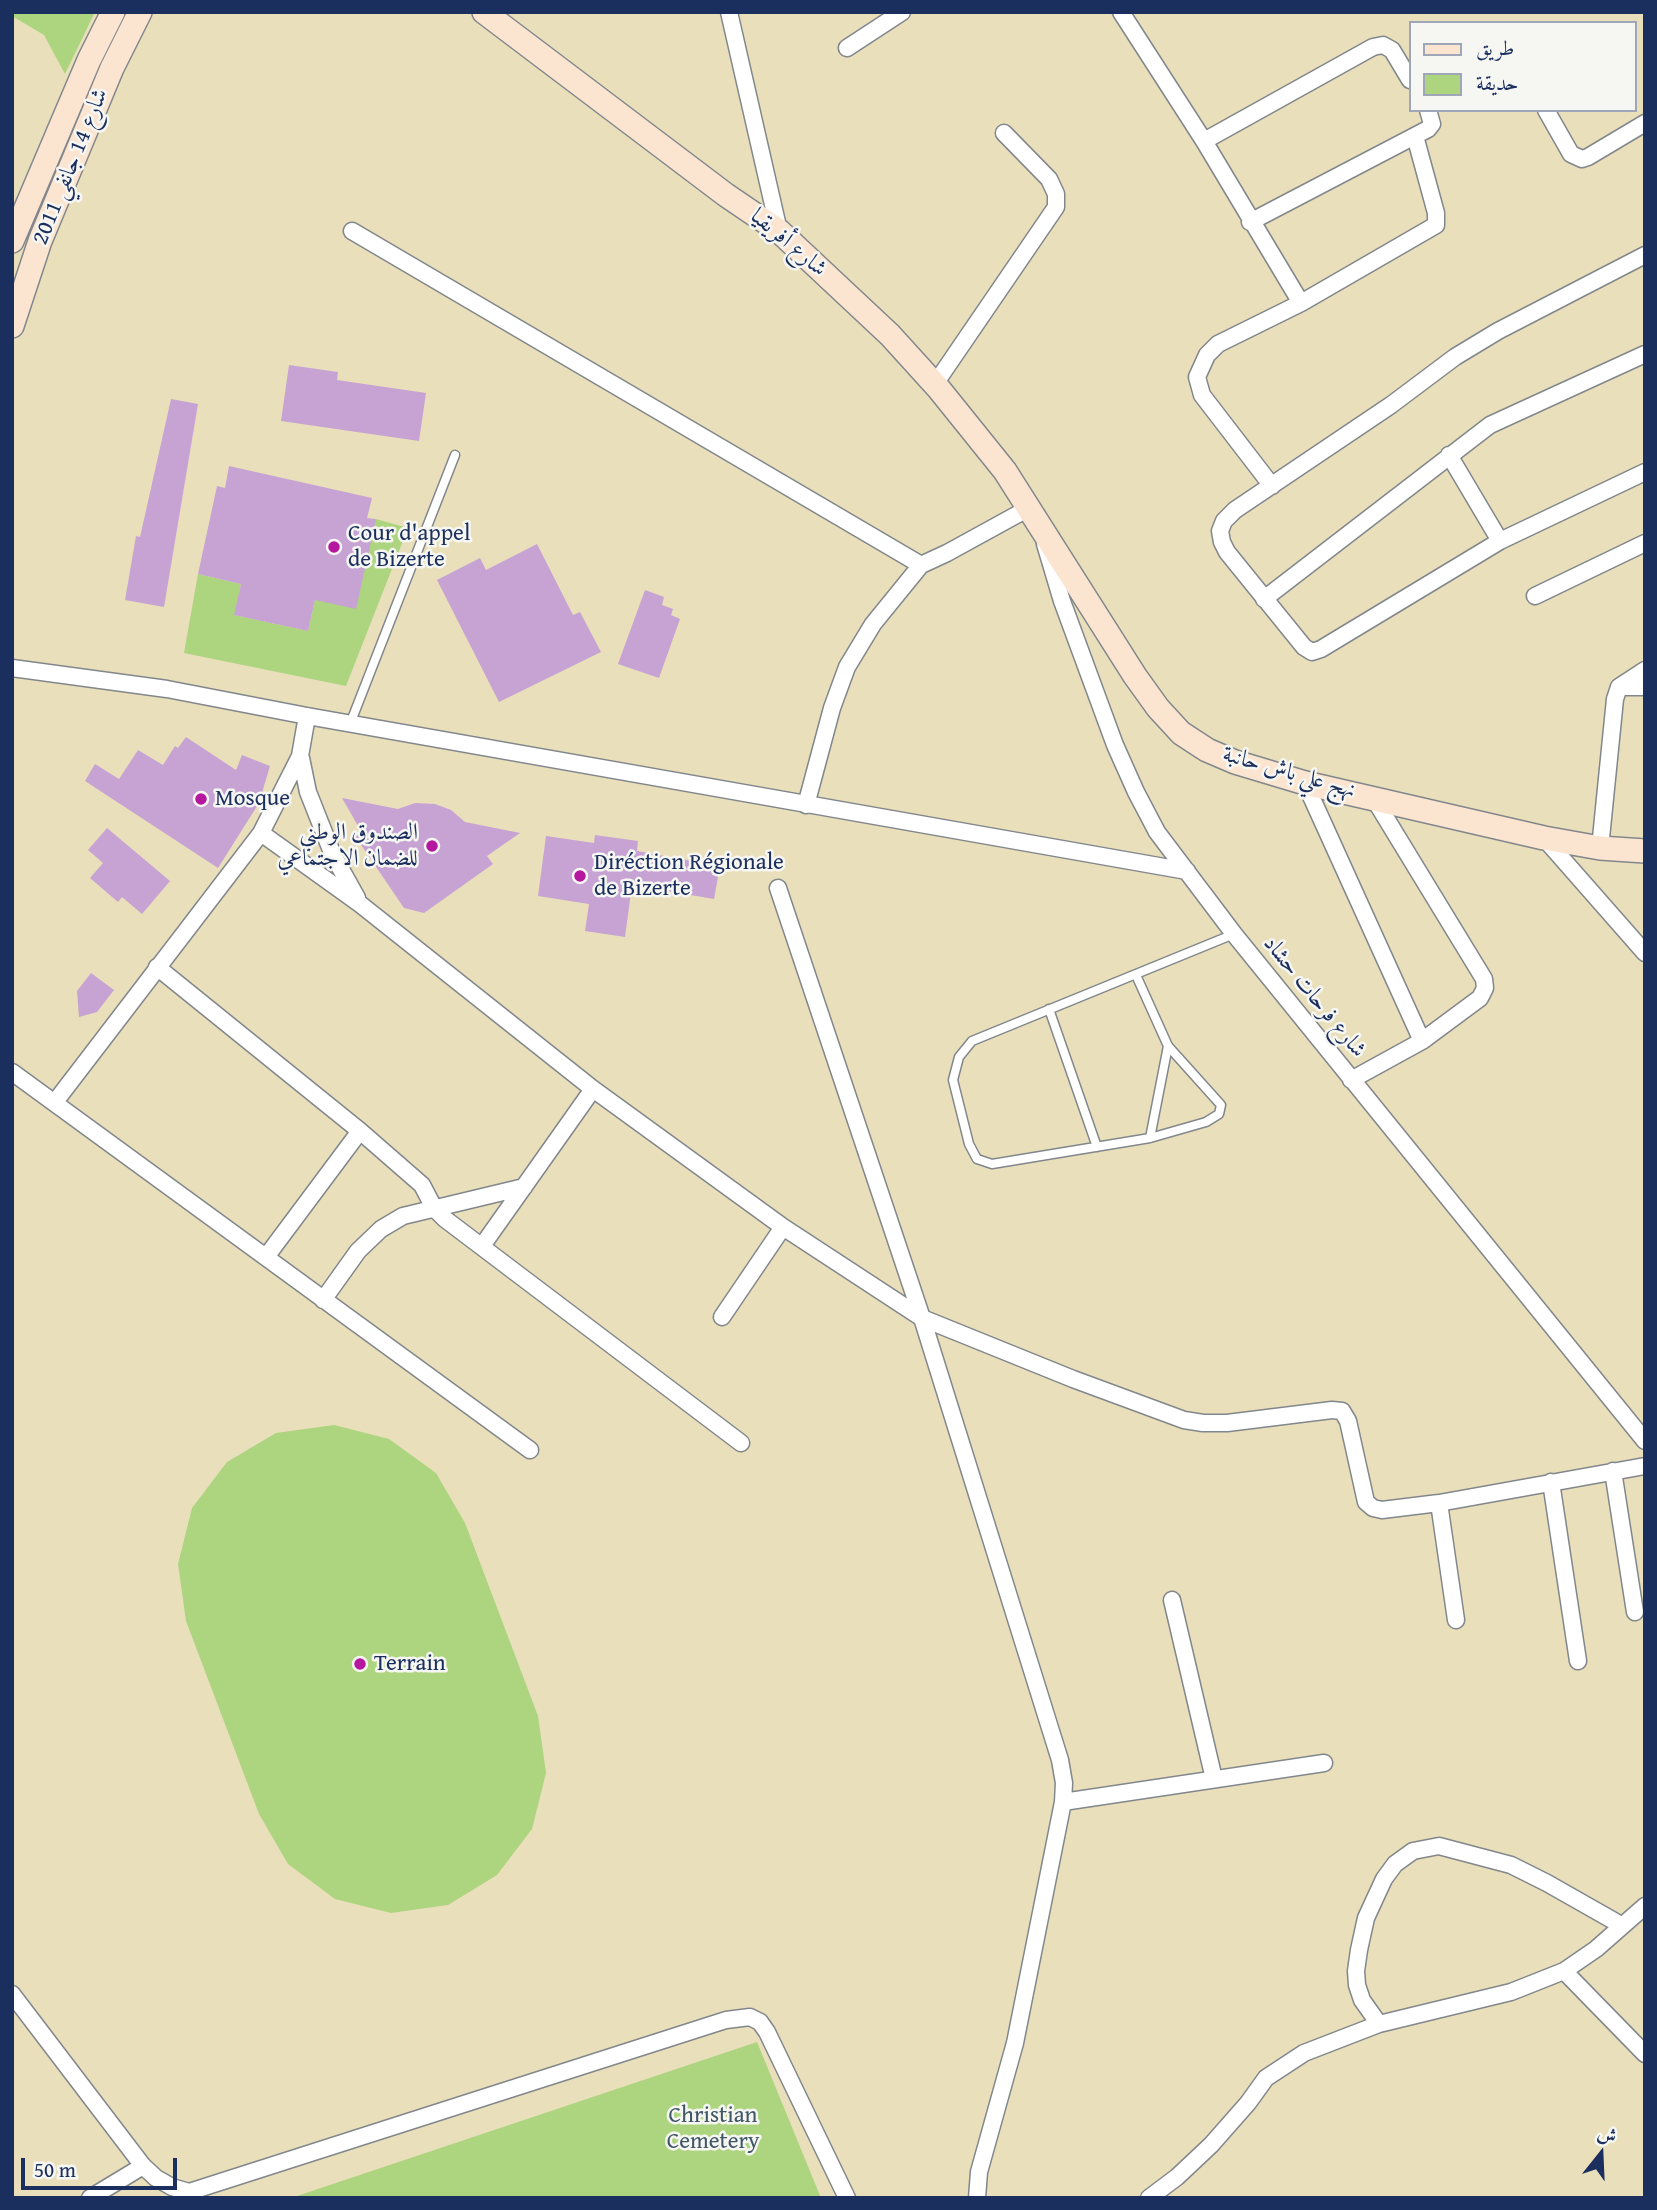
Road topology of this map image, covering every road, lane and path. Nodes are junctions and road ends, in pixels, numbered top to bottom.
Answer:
1 (113, 12) edge
2 (140, 12) edge
3 (729, 12) edge
4 (902, 12) edge
5 (1121, 12) edge
6 (489, 14) edge
7 (847, 48) dead end
8 (1408, 77) edge
9 (1429, 112) edge
10 (1547, 112) edge
11 (1645, 122) edge
12 (1004, 133) dead end
13 (1415, 136) junction
14 (1204, 142) junction
15 (1250, 222) junction
16 (352, 231) dead end
17 (779, 231) junction
18 (12, 241) edge
19 (1645, 255) edge
20 (1301, 303) junction
21 (12, 326) edge
22 (1645, 354) edge
23 (935, 384) junction
24 (455, 455) dead end
25 (1449, 455) junction
26 (1645, 472) edge
27 (1272, 486) junction
28 (1029, 508) junction
29 (1041, 528) junction
30 (1500, 541) junction
31 (1645, 543) edge
32 (920, 565) junction
33 (1535, 596) dead end
34 (1264, 599) junction
35 (12, 668) edge
36 (1645, 670) edge
37 (1619, 687) junction
38 (1645, 687) edge
39 (307, 716) junction
40 (350, 724) junction
41 (300, 756) junction
42 (1305, 782) junction
43 (1373, 797) junction
44 (806, 805) junction
45 (261, 833) junction
46 (1544, 838) junction
47 (1600, 848) junction
48 (1645, 851) edge
49 (1187, 871) junction
50 (778, 888) dead end
51 (360, 904) junction
52 (1234, 934) junction
53 (1645, 953) edge
54 (157, 967) junction
55 (1136, 975) junction
56 (1049, 1009) junction
57 (1422, 1041) junction
58 (1168, 1046) junction
59 (12, 1072) edge
60 (1351, 1080) junction
61 (593, 1089) junction
62 (55, 1102) junction
63 (360, 1131) junction
64 (1150, 1138) junction
65 (1097, 1147) junction
66 (524, 1187) junction
67 (434, 1208) junction
68 (783, 1227) junction
69 (482, 1246) junction
70 (266, 1257) junction
71 (323, 1300) junction
72 (722, 1317) dead end
73 (922, 1318) junction
74 (1645, 1441) edge
75 (741, 1443) dead end
76 (530, 1450) dead end
77 (1645, 1466) edge
78 (1613, 1471) junction
79 (1551, 1482) junction
80 (1438, 1503) junction
81 (1172, 1600) dead end
82 (1635, 1612) dead end
83 (1456, 1620) dead end
84 (1578, 1661) dead end
85 (1324, 1763) dead end
86 (1214, 1779) junction
87 (1063, 1802) junction
88 (1645, 1906) edge
89 (1621, 1926) junction
90 (1564, 1971) junction
91 (12, 1994) edge
92 (1379, 2024) junction
93 (1645, 2054) edge
94 (143, 2166) junction
95 (979, 2172) junction
96 (190, 2195) edge
97 (90, 2198) edge
98 (847, 2198) edge
99 (964, 2198) edge
100 (977, 2198) edge
101 (1149, 2198) edge

1 - 18 street, شارع 14 جانفي 2011
2 - 21 street, شارع 14 جانفي 2011
3 - 17 street
4 - 7 street
5 - 14 street
6 - 17 street, شارع أفريقيا
8 - 14 street
9 - 13 street
10 - 11 street
12 - 23 street
13 - 15 street
13 - 20 street
14 - 15 street
15 - 20 street
16 - 32 street
17 - 23 street, شارع أفريقيا
19 - 27 street
20 - 27 street
22 - 25 street
23 - 28 street, شارع أفريقيا
24 - 40 lane
25 - 30 street
25 - 34 street
26 - 30 street
27 - 34 street
28 - 29 street, شارع أفريقيا
28 - 32 street
29 - 42 street, نهج علي باش حانبة
29 - 49 street, شارع فرحات حشاد
30 - 34 street
31 - 33 street
32 - 44 street
35 - 39 street
36 - 37 street
37 - 38 street
37 - 47 street
39 - 40 street
39 - 41 street
40 - 44 street
41 - 45 street
41 - 51 street
42 - 43 street, نهج علي باش حانبة
42 - 57 street
43 - 46 street, نهج علي باش حانبة
43 - 57 street
44 - 49 street
45 - 51 street
45 - 54 street
46 - 47 street, نهج علي باش حانبة
46 - 53 street
47 - 48 street, نهج علي باش حانبة
49 - 52 street, شارع فرحات حشاد
50 - 73 street
51 - 61 street
52 - 55 lane
52 - 60 street, شارع فرحات حشاد
54 - 62 street
54 - 63 street
55 - 56 lane
55 - 58 lane
56 - 65 lane
56 - 65 lane
57 - 60 street
58 - 64 lane
58 - 64 lane
59 - 62 street
60 - 74 street, شارع فرحات حشاد
61 - 66 street
61 - 68 street
62 - 70 street
63 - 67 street
63 - 70 street
64 - 65 lane
66 - 67 street
66 - 69 street
67 - 69 street
67 - 71 street
68 - 72 street
68 - 73 street
69 - 75 street
70 - 71 street
71 - 76 street
73 - 80 street
73 - 87 street
77 - 78 street
78 - 79 street
78 - 82 street
79 - 80 street
79 - 84 street
80 - 83 street
81 - 86 street
85 - 86 street
86 - 87 street
87 - 95 street
88 - 89 street
89 - 90 street
89 - 92 street
90 - 92 street
90 - 93 street
91 - 94 street
92 - 101 street
94 - 96 street
94 - 97 street
95 - 99 street
95 - 100 street
96 - 98 street

